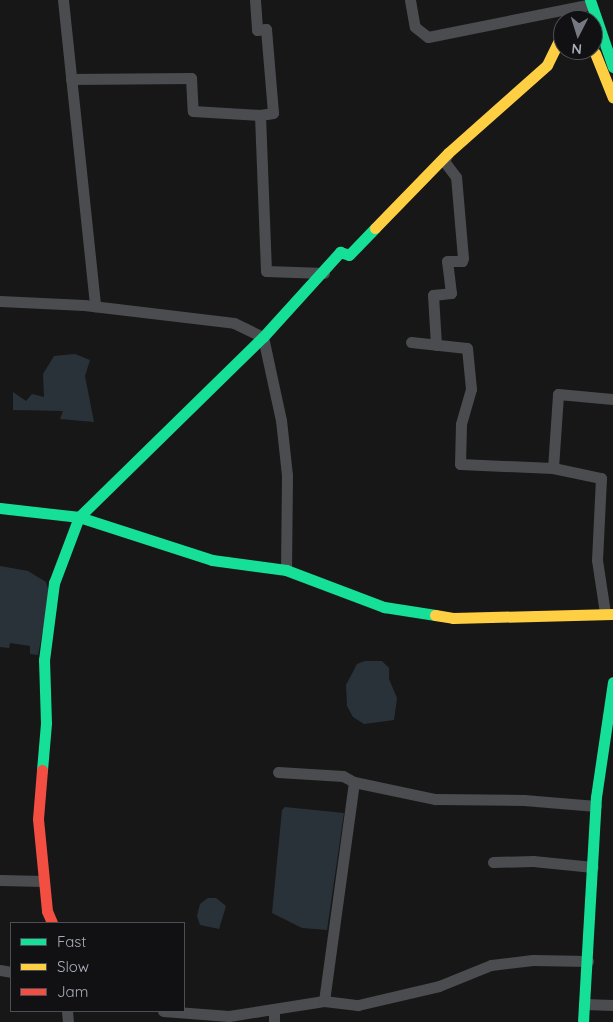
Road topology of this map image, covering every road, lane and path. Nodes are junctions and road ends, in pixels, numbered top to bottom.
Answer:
1 (63, 0) edge
2 (255, 0) edge
3 (410, 0) edge
4 (580, 7) edge
5 (603, 51) edge
6 (553, 53) edge
7 (603, 56) edge
8 (613, 67) edge
9 (71, 79) junction
10 (613, 98) edge
11 (260, 114) junction
12 (448, 152) junction
13 (324, 273) junction
14 (0, 300) edge
15 (95, 306) junction
16 (263, 337) junction
17 (411, 342) dead end
18 (436, 345) junction
19 (613, 399) edge
20 (553, 468) junction
21 (0, 508) edge
22 (79, 517) junction
23 (286, 570) junction
24 (609, 613) edge
25 (612, 686) edge
26 (278, 772) dead end
27 (354, 782) junction
28 (596, 806) junction
29 (493, 862) dead end
30 (593, 867) junction
31 (0, 880) edge
32 (44, 881) junction
33 (52, 922) edge
34 (588, 961) junction
35 (324, 1002) junction
36 (584, 1004) junction
37 (613, 1005) edge
38 (274, 1009) junction
39 (177, 1012) edge
40 (274, 1022) edge
41 (583, 1022) edge

1 - 9 street
2 - 11 street
3 - 4 street
5 - 8 main road
6 - 12 main road
7 - 10 main road
9 - 11 street
9 - 15 street
11 - 13 street
12 - 13 main road
12 - 18 street
13 - 16 main road
14 - 15 street
15 - 16 street
16 - 22 main road
16 - 23 street
17 - 18 street
18 - 20 street
19 - 20 street
20 - 24 street
21 - 22 main road
22 - 23 main road
22 - 32 main road
23 - 24 main road
25 - 28 main road
26 - 27 street
27 - 28 street
27 - 35 street
28 - 30 main road
29 - 30 street
30 - 34 main road
31 - 32 street
32 - 33 main road
34 - 35 street
34 - 36 main road
35 - 38 street
36 - 37 street
36 - 41 main road
38 - 39 street
38 - 40 street

